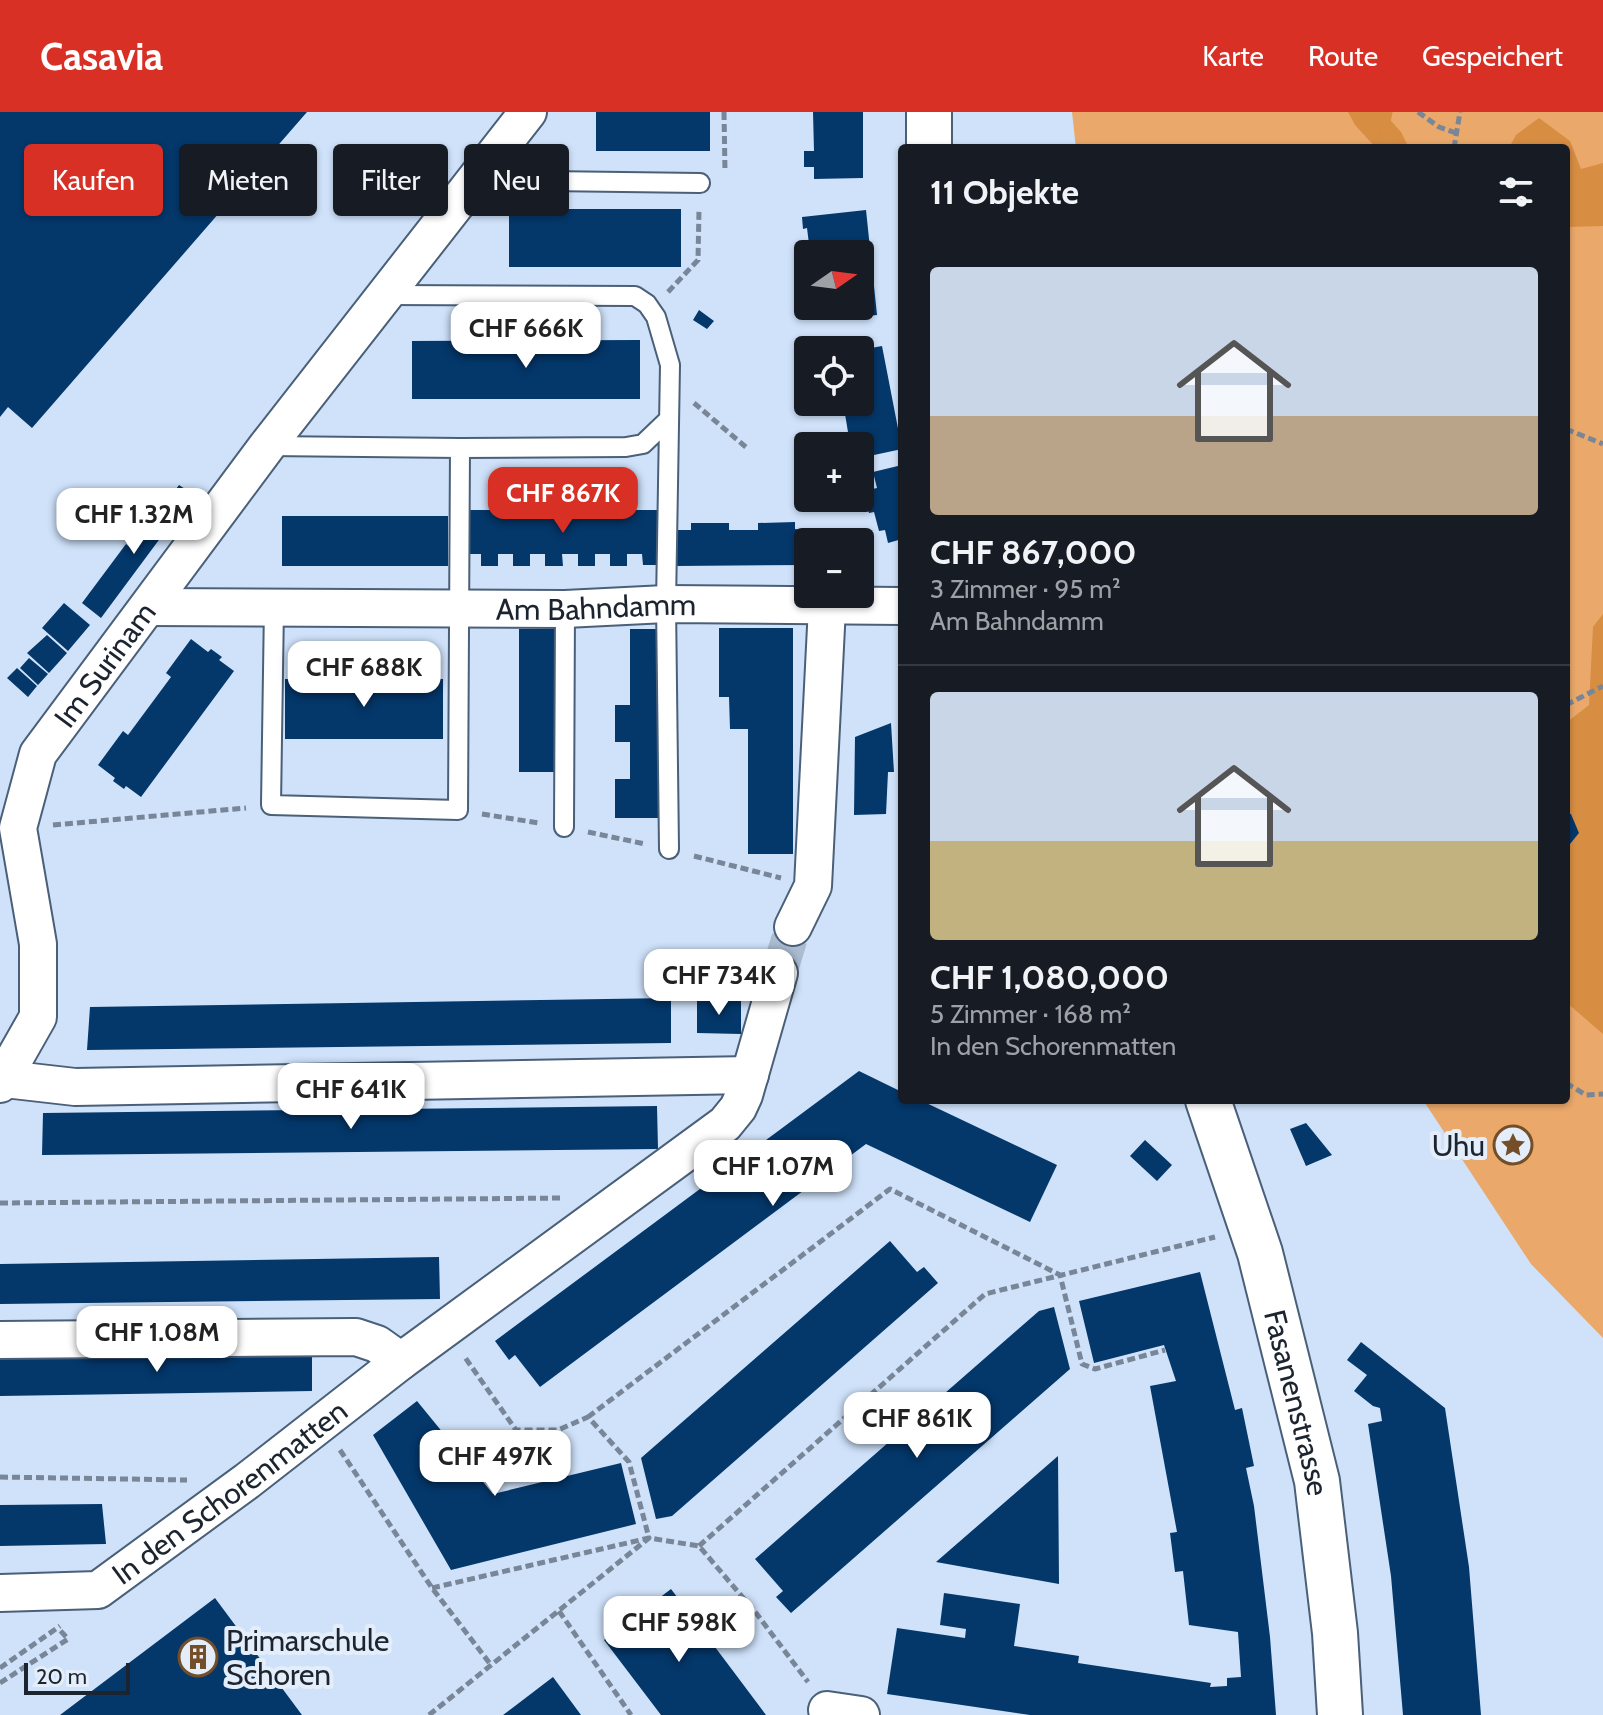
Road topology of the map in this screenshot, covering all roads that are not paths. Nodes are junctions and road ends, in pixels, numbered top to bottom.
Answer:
1 (528, 112) edge
2 (929, 112) edge
3 (503, 144) edge
4 (929, 144) edge
5 (569, 181) edge
6 (700, 183) road end
7 (464, 193) edge
8 (385, 295) junction
9 (667, 421) junction
10 (267, 446) junction
11 (460, 448) junction
12 (666, 604) junction
13 (274, 606) junction
14 (794, 606) edge
15 (874, 606) edge
16 (898, 606) edge
17 (148, 607) junction
18 (458, 607) junction
19 (827, 608) edge
20 (565, 609) junction
21 (14, 814) edge
22 (564, 827) road end
23 (669, 849) road end
24 (793, 927) tunnel mouth
25 (779, 973) tunnel mouth
26 (750, 1075) junction
27 (2, 1081) edge
28 (1209, 1104) edge
29 (0, 1340) edge
30 (401, 1361) junction
31 (0, 1593) edge
32 (1340, 1715) edge

1 - 3 street, Im Surinam
2 - 4 main road
5 - 6 lane
7 - 8 street, Im Surinam
8 - 9 lane
8 - 10 street, Im Surinam
9 - 11 lane
9 - 12 lane
10 - 11 lane
10 - 17 street, Im Surinam
11 - 18 lane
12 - 14 street, Am Bahndamm
12 - 20 street, Am Bahndamm
12 - 23 lane
13 - 17 street, Am Bahndamm
13 - 18 street, Am Bahndamm
13 - 18 lane
15 - 16 street, Am Bahndamm
17 - 21 street, Im Surinam
18 - 20 street, Am Bahndamm
19 - 24 street
20 - 22 lane
21 - 27 street, Im Surinam
25 - 26 street, In den Schorenmatten
26 - 27 street
26 - 30 street, In den Schorenmatten
28 - 32 main road, Fasanenstrasse
29 - 30 street
30 - 31 street, In den Schorenmatten

